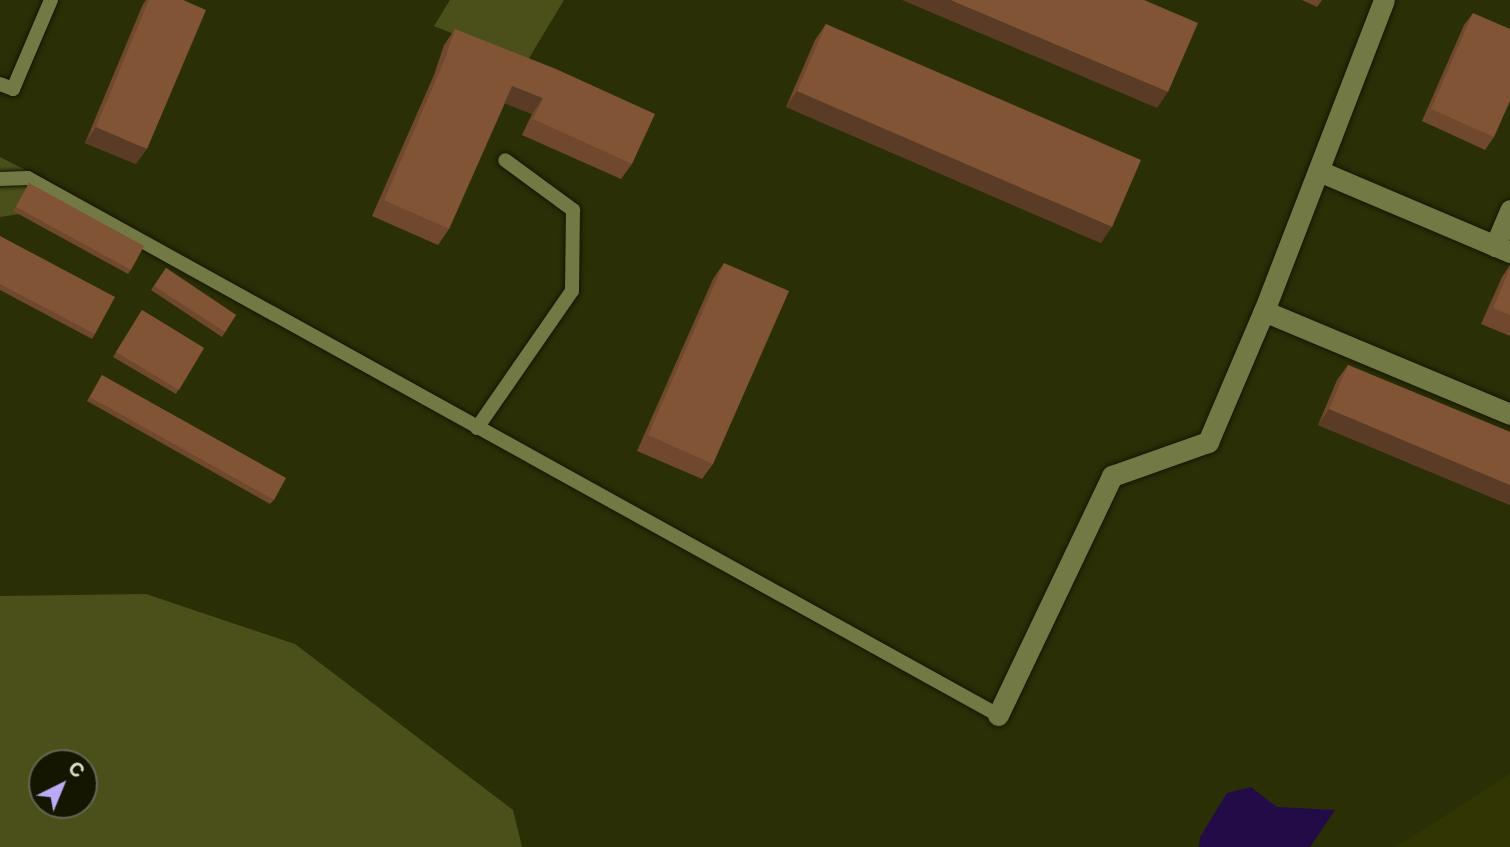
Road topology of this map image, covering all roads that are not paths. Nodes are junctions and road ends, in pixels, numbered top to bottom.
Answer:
1 (51, 0) edge
2 (1384, 0) edge
3 (0, 84) edge
4 (505, 160) dead end
5 (1319, 171) junction
6 (0, 178) edge
7 (1510, 210) edge
8 (1503, 249) edge
9 (1264, 311) junction
10 (1510, 414) edge
11 (477, 428) junction
12 (998, 715) joint

1 - 3 lane
2 - 5 street
4 - 11 lane
5 - 8 street
5 - 9 street
6 - 11 lane
7 - 8 street
9 - 10 street
9 - 12 street
11 - 12 lane

